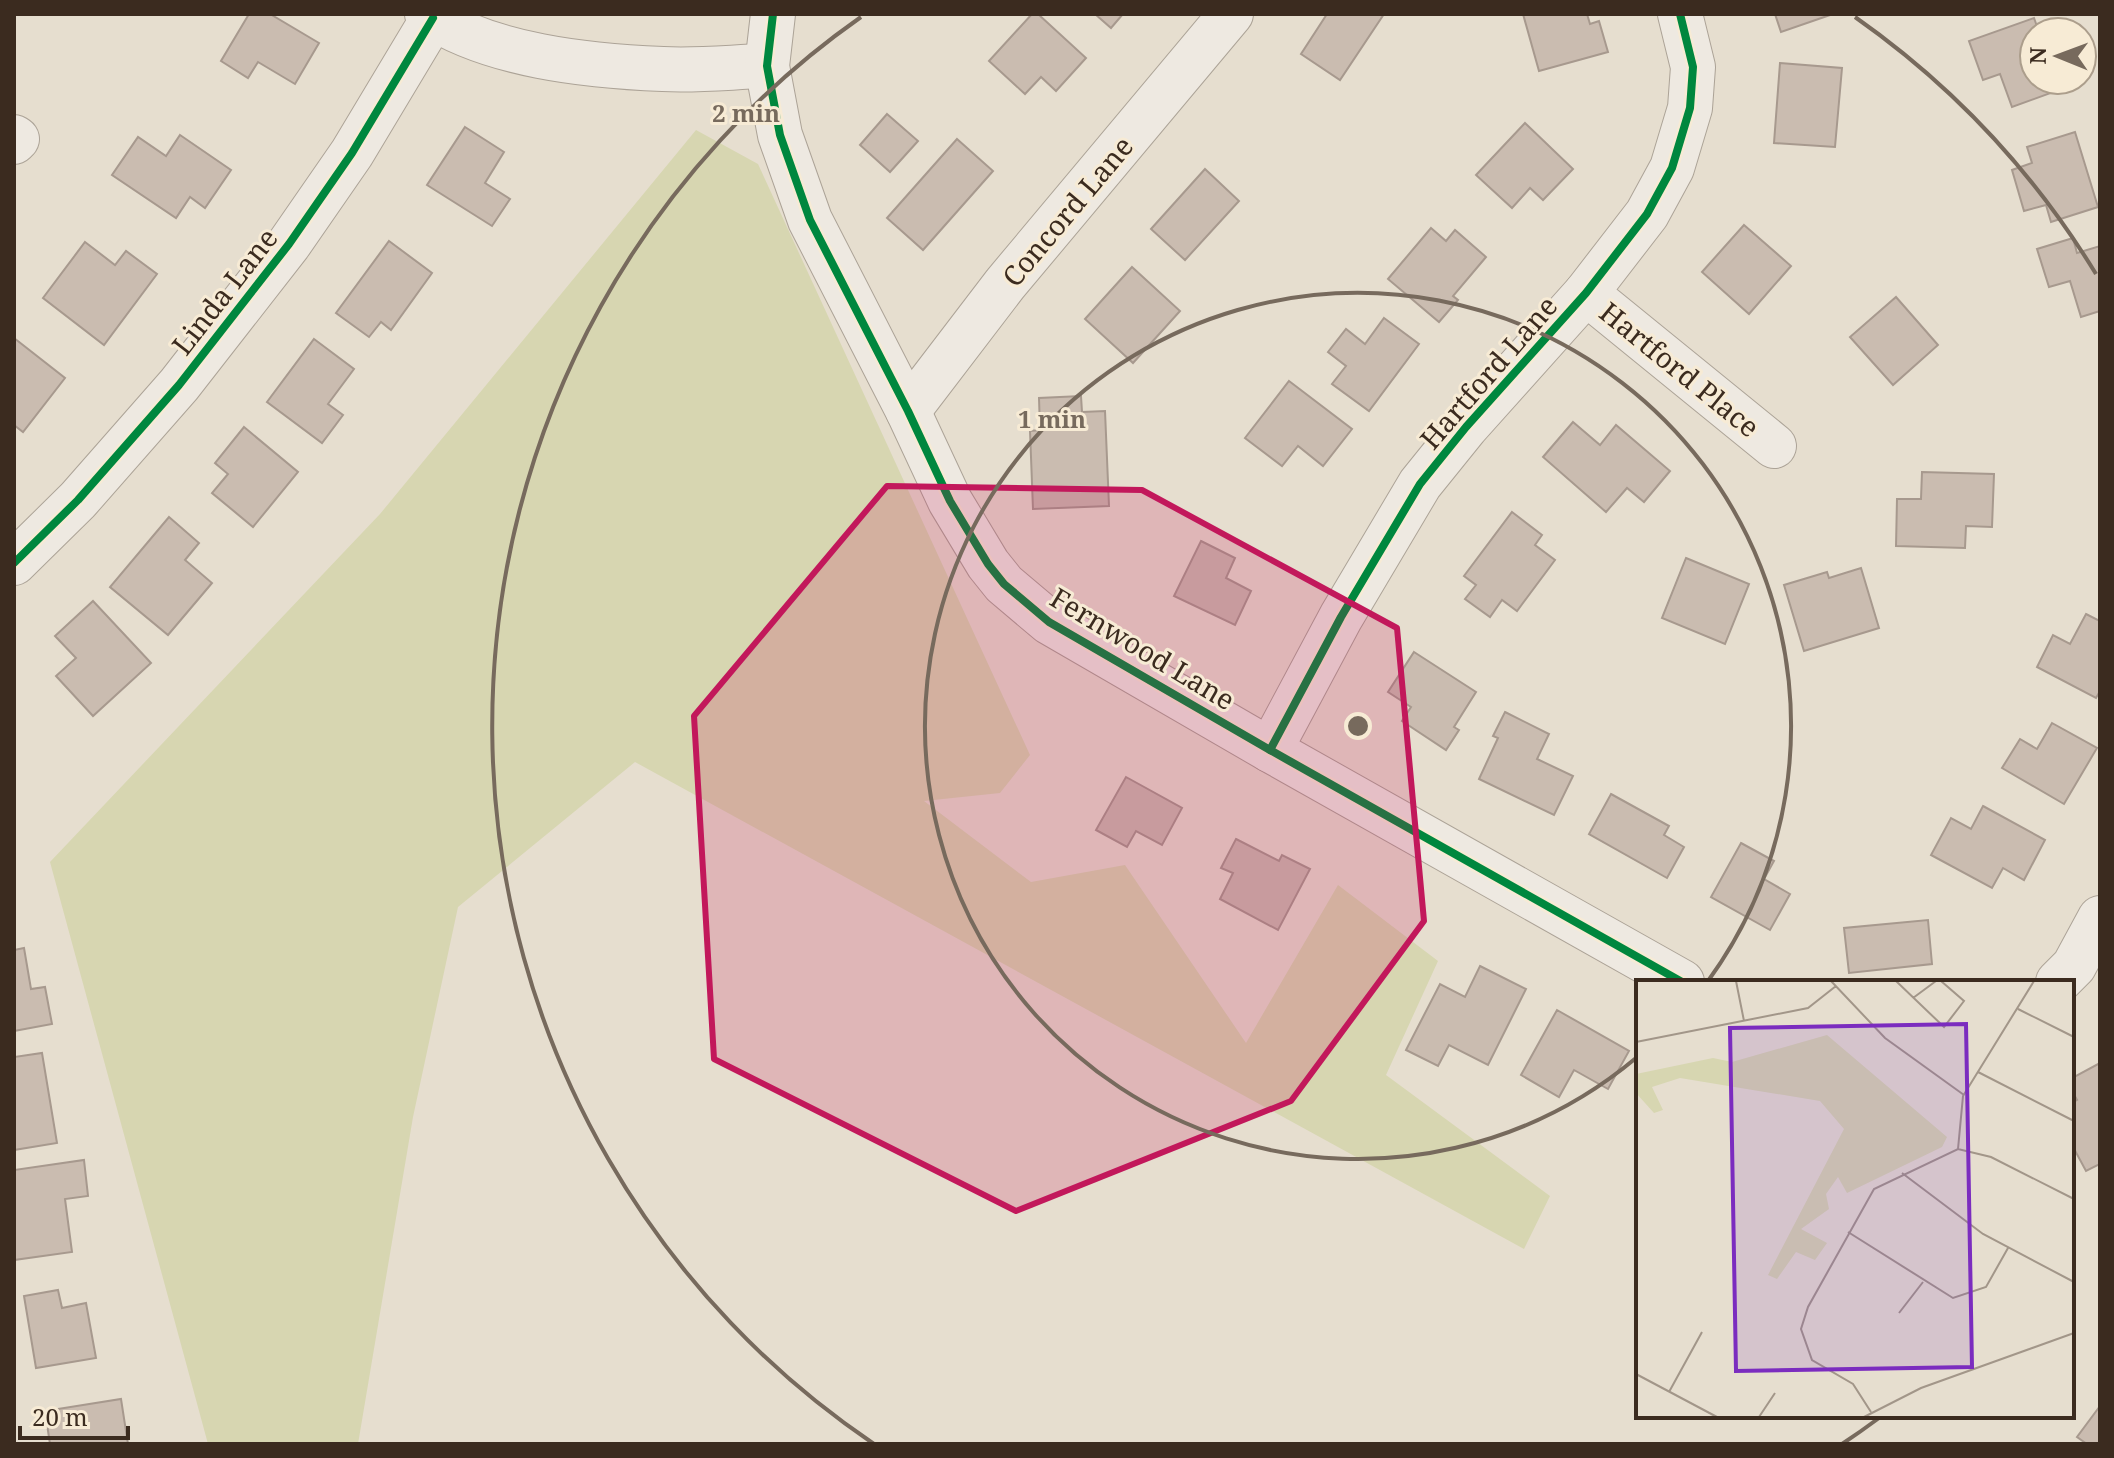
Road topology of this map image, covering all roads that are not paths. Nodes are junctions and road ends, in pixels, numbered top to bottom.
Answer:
1 (773, 14) edge
2 (1231, 14) edge
3 (1680, 14) edge
4 (430, 16) edge
5 (767, 66) junction
6 (1586, 293) junction
7 (908, 411) junction
8 (1774, 446) dead end
9 (14, 563) edge
10 (1270, 750) junction
11 (2100, 918) edge
12 (1678, 980) edge
13 (2060, 980) edge

1 - 5 street, Fernwood Lane
2 - 7 street, Concord Lane
3 - 6 street, Hartford Lane
4 - 5 street
4 - 9 street, Linda Lane
5 - 7 street, Fernwood Lane
6 - 8 street, Hartford Place
6 - 10 street, Hartford Lane
7 - 10 street, Fernwood Lane
10 - 12 street, Fernwood Lane
11 - 13 street

